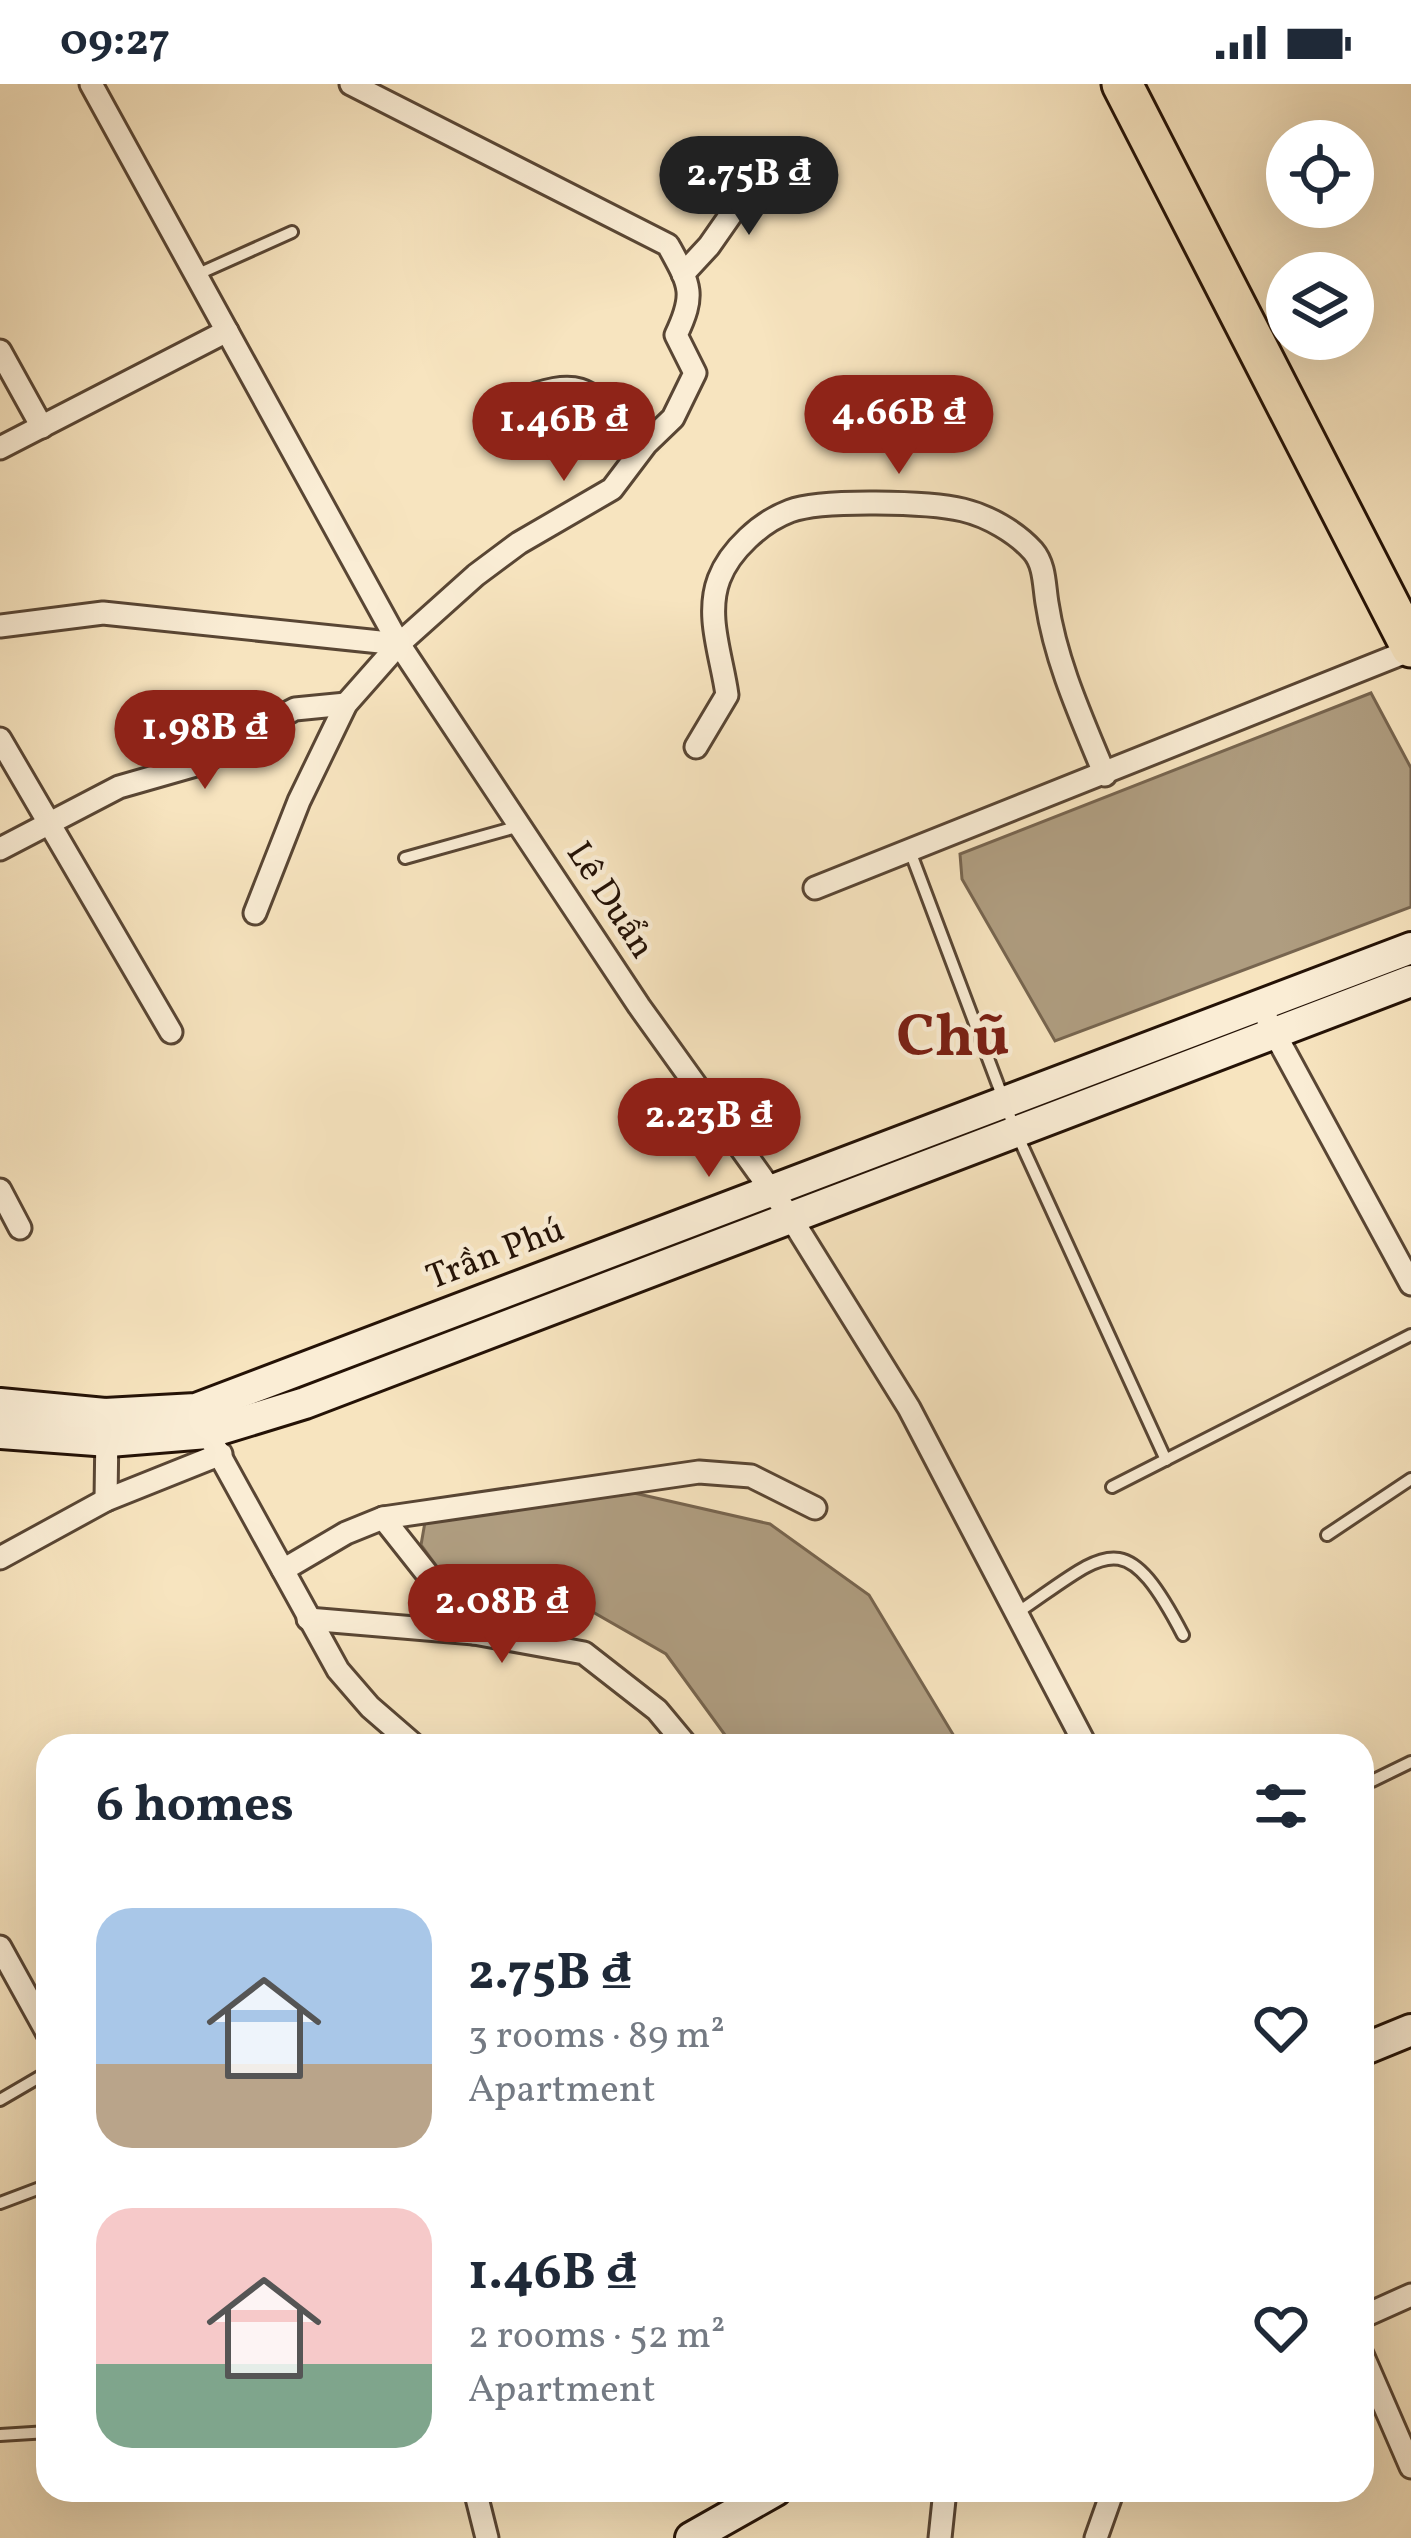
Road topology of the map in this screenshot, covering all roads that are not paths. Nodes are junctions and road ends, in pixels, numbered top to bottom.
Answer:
1 (91, 84) edge
2 (351, 84) edge
3 (1122, 84) edge
4 (785, 167) dead end
5 (292, 232) dead end
6 (683, 274) junction
7 (196, 275) junction
8 (227, 331) junction
9 (0, 351) edge
10 (511, 397) dead end
11 (42, 427) junction
12 (646, 444) junction
13 (0, 448) edge
14 (0, 626) edge
15 (399, 644) junction
16 (1411, 649) edge
17 (346, 704) junction
18 (0, 739) edge
19 (696, 747) dead end
20 (1105, 775) junction
21 (47, 824) junction
22 (520, 826) junction
23 (0, 849) edge
24 (404, 859) dead end
25 (913, 860) dead end
26 (815, 888) dead end
27 (255, 913) dead end
28 (1411, 949) edge
29 (1411, 981) edge
30 (1267, 1018) junction
31 (171, 1032) dead end
32 (1010, 1117) junction
33 (0, 1190) edge
34 (772, 1191) junction
35 (791, 1218) junction
36 (20, 1228) dead end
37 (1411, 1284) edge
38 (1411, 1335) edge
39 (0, 1403) edge
40 (107, 1428) junction
41 (0, 1432) edge
42 (208, 1432) junction
43 (1166, 1460) junction
44 (1411, 1479) edge
45 (1112, 1487) dead end
46 (106, 1500) junction
47 (815, 1508) dead end
48 (383, 1518) junction
49 (1327, 1534) dead end
50 (0, 1558) edge
51 (283, 1570) junction
52 (1017, 1612) junction
53 (308, 1619) junction
54 (474, 1633) junction
55 (1183, 1636) dead end
56 (402, 1734) edge
57 (677, 1734) edge
58 (1075, 1734) edge
59 (1411, 1762) edge
60 (1374, 1780) edge
61 (0, 1947) edge
62 (36, 2012) edge
63 (1411, 2030) edge
64 (1374, 2045) edge
65 (36, 2079) edge
66 (0, 2100) edge
67 (36, 2190) edge
68 (0, 2203) edge
69 (1411, 2294) edge
70 (1374, 2311) edge
71 (1374, 2382) edge
72 (36, 2433) edge
73 (0, 2435) edge
74 (1411, 2467) edge
75 (478, 2502) edge
76 (755, 2502) edge
77 (944, 2502) edge
78 (1110, 2502) edge
79 (487, 2538) edge
80 (691, 2538) edge
81 (940, 2538) edge
82 (1096, 2538) edge

1 - 7 street, Lê Duẩn
2 - 6 street
3 - 16 highway
4 - 6 street
5 - 7 lane
6 - 12 street
7 - 8 street, Lê Duẩn
8 - 11 street
8 - 15 street, Lê Duẩn
9 - 11 street
10 - 12 lane
11 - 13 street
12 - 15 street
14 - 15 street
15 - 17 street
15 - 22 street, Lê Duẩn
16 - 20 street
17 - 21 street
17 - 27 street
18 - 21 street
19 - 20 street
20 - 26 street
21 - 23 street
21 - 31 street
22 - 24 lane
22 - 34 street, Lê Duẩn
25 - 32 lane
28 - 30 main road, Trần Phú
29 - 30 main road, Trần Phú
30 - 32 main road, Trần Phú
30 - 37 street
32 - 34 main road, Trần Phú
32 - 35 main road, Trần Phú
32 - 43 lane
33 - 36 street
34 - 35 street, Lê Duẩn
34 - 42 main road, Trần Phú
35 - 42 main road, Trần Phú
35 - 52 street, Lê Duẩn
38 - 43 lane
39 - 40 main road, Trần Phú
40 - 41 main road, Trần Phú
40 - 42 main road, Trần Phú
40 - 46 street
42 - 46 street, Trần Phú
42 - 51 street
43 - 45 lane
44 - 49 lane
46 - 50 street, Trần Phú
47 - 48 street
48 - 51 street
48 - 54 street
51 - 53 street
52 - 55 lane
52 - 58 street, Lê Duẩn
53 - 54 street
53 - 56 street
54 - 57 street
59 - 60 lane
61 - 62 street
63 - 64 main road
65 - 66 lane
67 - 68 lane
69 - 70 street
71 - 74 street
72 - 73 lane
75 - 79 street
76 - 80 main road
77 - 81 street
78 - 82 street

